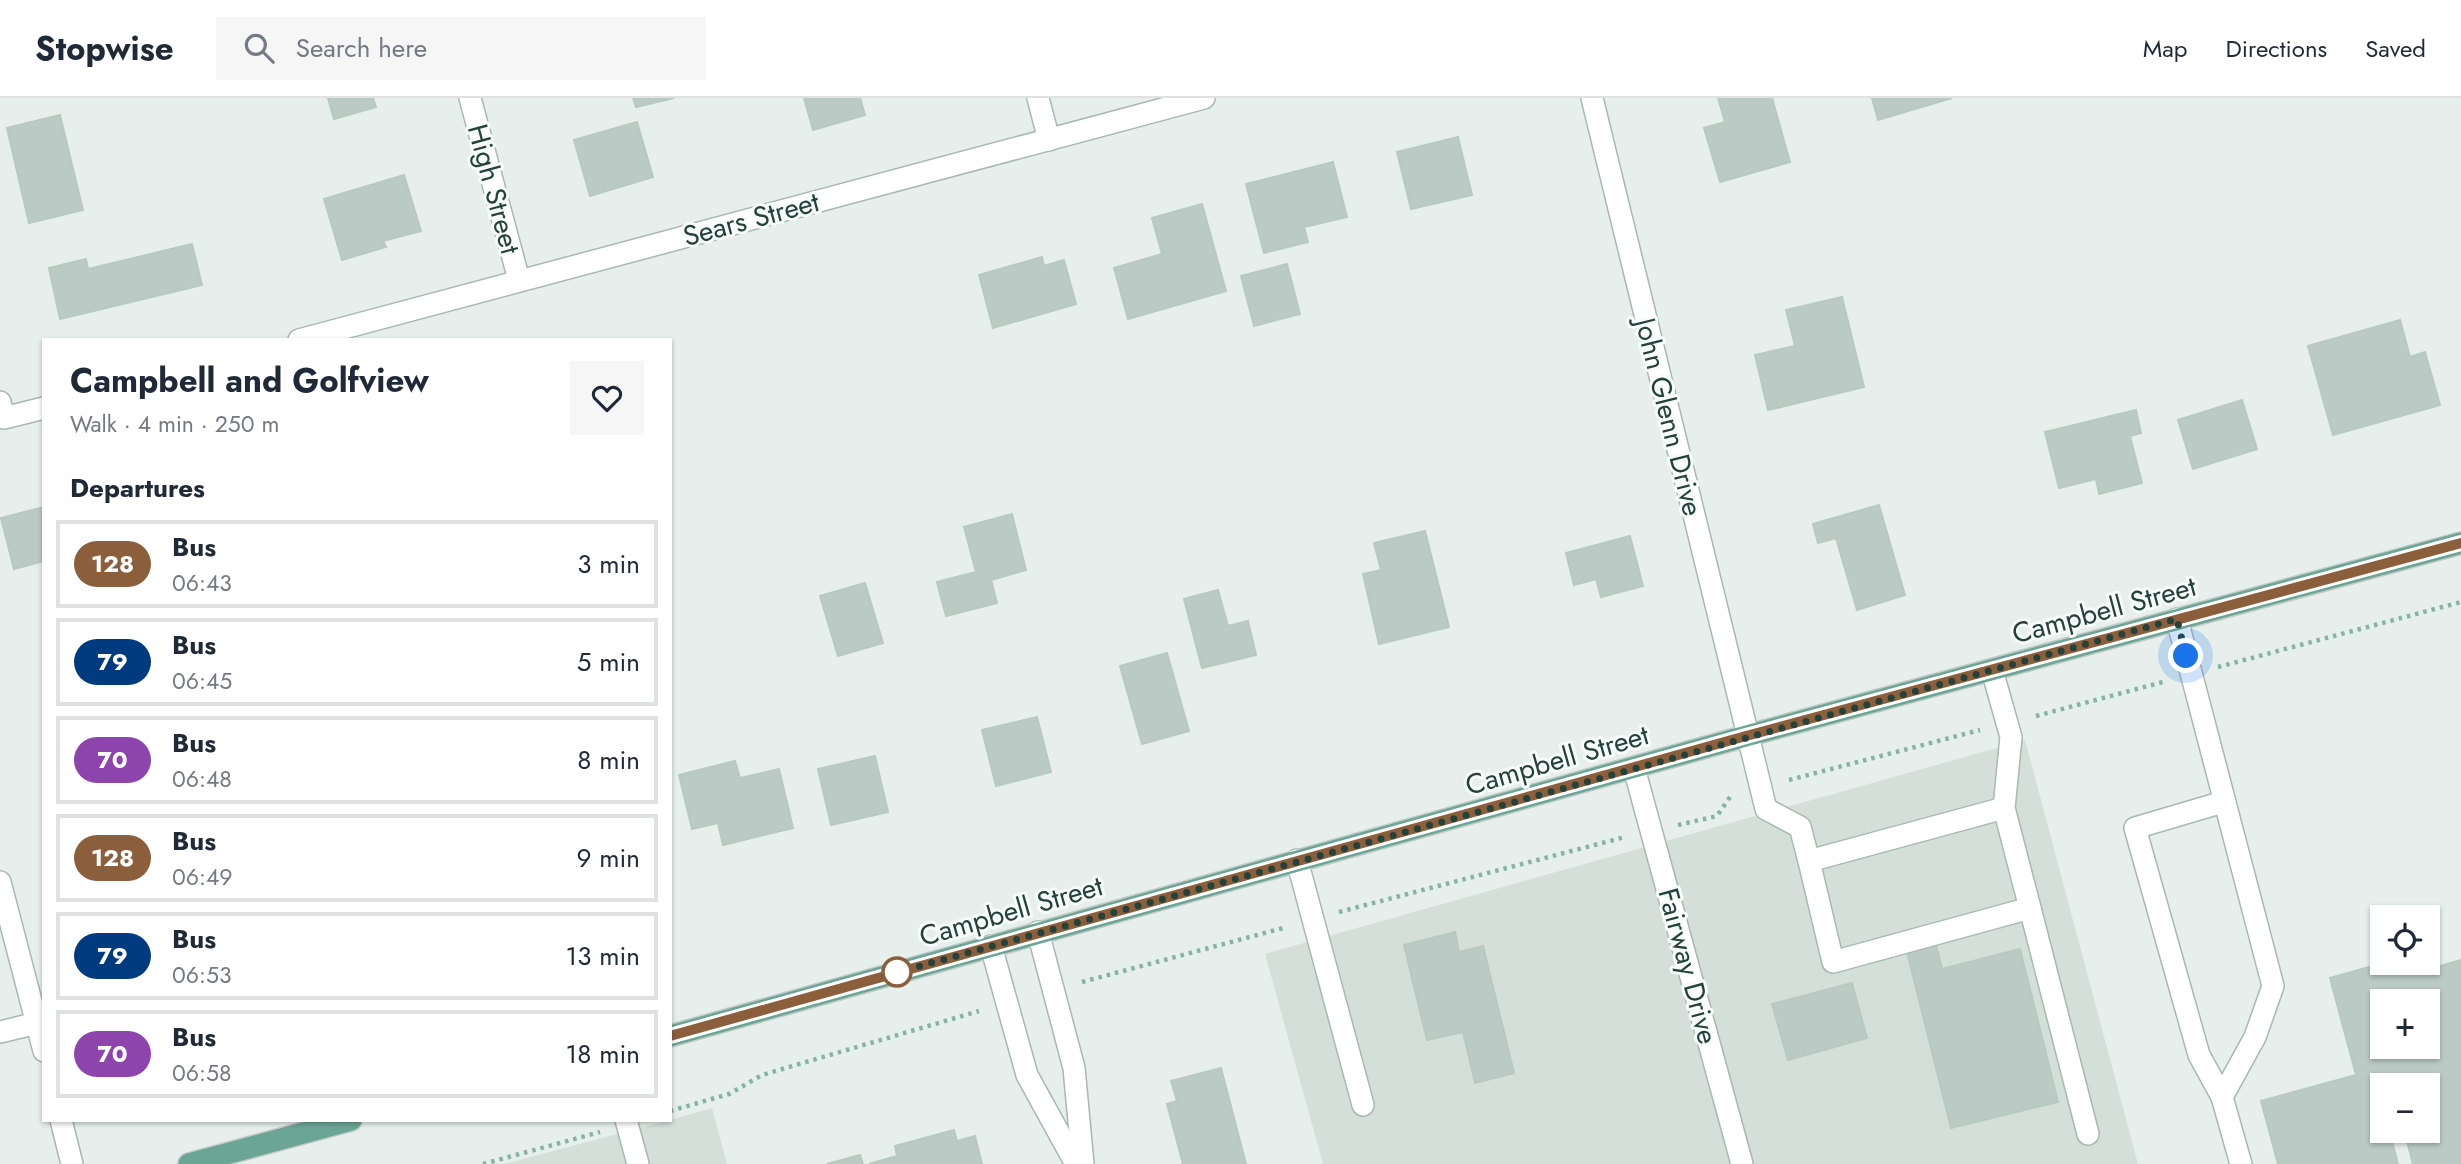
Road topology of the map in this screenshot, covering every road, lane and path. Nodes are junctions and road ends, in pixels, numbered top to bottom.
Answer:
1 (470, 98) edge
2 (1038, 98) edge
3 (1204, 98) edge
4 (1592, 98) edge
5 (1049, 140) junction
6 (519, 280) junction
7 (306, 338) edge
8 (1, 407) edge
9 (42, 408) edge
10 (2461, 543) edge
11 (2461, 602) edge
12 (2177, 619) junction
13 (1993, 670) junction
14 (2191, 674) junction
15 (2007, 723) junction
16 (1746, 736) junction
17 (1634, 768) junction
18 (1760, 787) junction
19 (2223, 802) junction
20 (2004, 808) junction
21 (1651, 831) junction
22 (1297, 860) junction
23 (1809, 861) junction
24 (0, 882) edge
25 (2031, 908) junction
26 (1312, 920) junction
27 (1038, 932) junction
28 (991, 946) junction
29 (1054, 990) junction
30 (1007, 1003) junction
31 (37, 1023) junction
32 (0, 1032) edge
33 (672, 1035) edge
34 (42, 1043) edge
35 (2222, 1097) junction
36 (1363, 1105) dead end
37 (672, 1110) edge
38 (62, 1122) edge
39 (344, 1122) edge
40 (626, 1122) edge
41 (2088, 1134) dead end
42 (72, 1164) edge
43 (189, 1164) edge
44 (483, 1164) edge
45 (638, 1164) edge
46 (1076, 1164) edge
47 (1083, 1164) edge
48 (1742, 1164) edge
49 (2241, 1164) edge

1 - 6 street, High Street
2 - 5 street
3 - 5 street, Sears Street
4 - 16 street, John Glenn Drive
5 - 6 street, Sears Street
6 - 7 street, Sears Street
8 - 9 street
10 - 12 main road, Campbell Street
11 - 14 path
12 - 13 main road, Campbell Street
12 - 14 street
13 - 15 street
13 - 16 main road, Campbell Street
14 - 15 path
14 - 19 street
15 - 18 path
15 - 20 street
16 - 17 main road, Campbell Street
16 - 18 street, John Glenn Drive
17 - 21 street, Fairway Drive
17 - 22 main road, Campbell Street
18 - 21 path
18 - 23 street, John Glenn Drive
19 - 35 street
19 - 35 street
20 - 23 street
20 - 25 street
21 - 26 path
21 - 48 street, Fairway Drive
22 - 26 street
22 - 27 main road, Campbell Street
23 - 25 street, John Glenn Drive
24 - 31 street
25 - 41 street
26 - 29 path
26 - 36 street
27 - 28 main road, Campbell Street
27 - 29 street
28 - 30 street
28 - 33 main road, Campbell Street
29 - 47 street
30 - 37 path
30 - 46 street
31 - 32 street
31 - 34 street
35 - 49 street
38 - 42 street
39 - 43 main road
40 - 44 path
40 - 45 street

